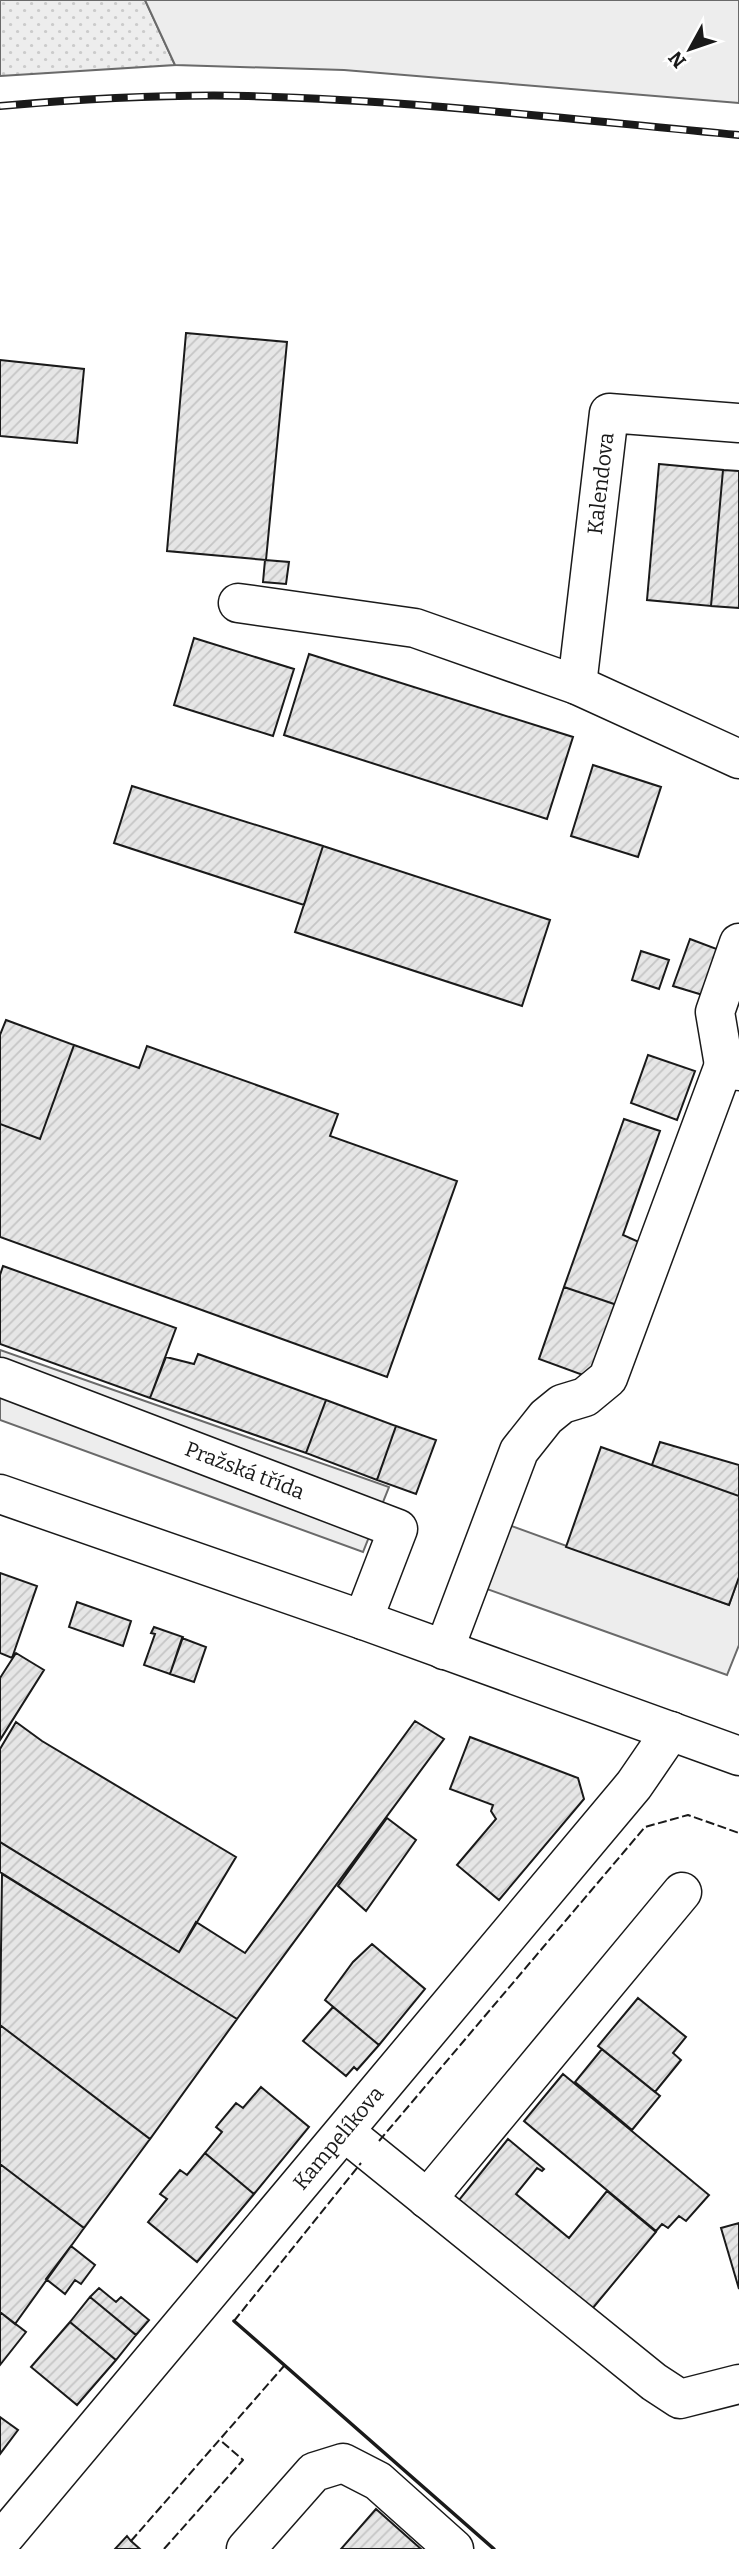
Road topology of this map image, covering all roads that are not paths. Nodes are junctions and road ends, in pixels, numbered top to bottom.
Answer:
1 (739, 422) edge
2 (238, 603) dead end
3 (576, 685) junction
4 (739, 759) edge
5 (739, 943) edge
6 (732, 1068) edge
7 (0, 1377) edge
8 (0, 1494) edge
9 (363, 1620) junction
10 (444, 1650) junction
11 (671, 1731) junction
12 (739, 1756) edge
13 (682, 1892) dead end
14 (345, 2133) junction
15 (427, 2199) junction
16 (739, 2384) edge
17 (0, 2542) edge
18 (9, 2549) edge
19 (246, 2549) edge
20 (454, 2549) edge

1 - 3 street, Kalendova
2 - 3 street
3 - 4 street
5 - 6 street
6 - 10 street
7 - 9 street, Pražská třída
8 - 9 street
9 - 10 street
10 - 11 street
11 - 12 street
11 - 14 street, Kampelíkova
13 - 15 street
14 - 15 street
14 - 17 street, Kampelíkova
15 - 16 street
17 - 18 street
19 - 20 street

